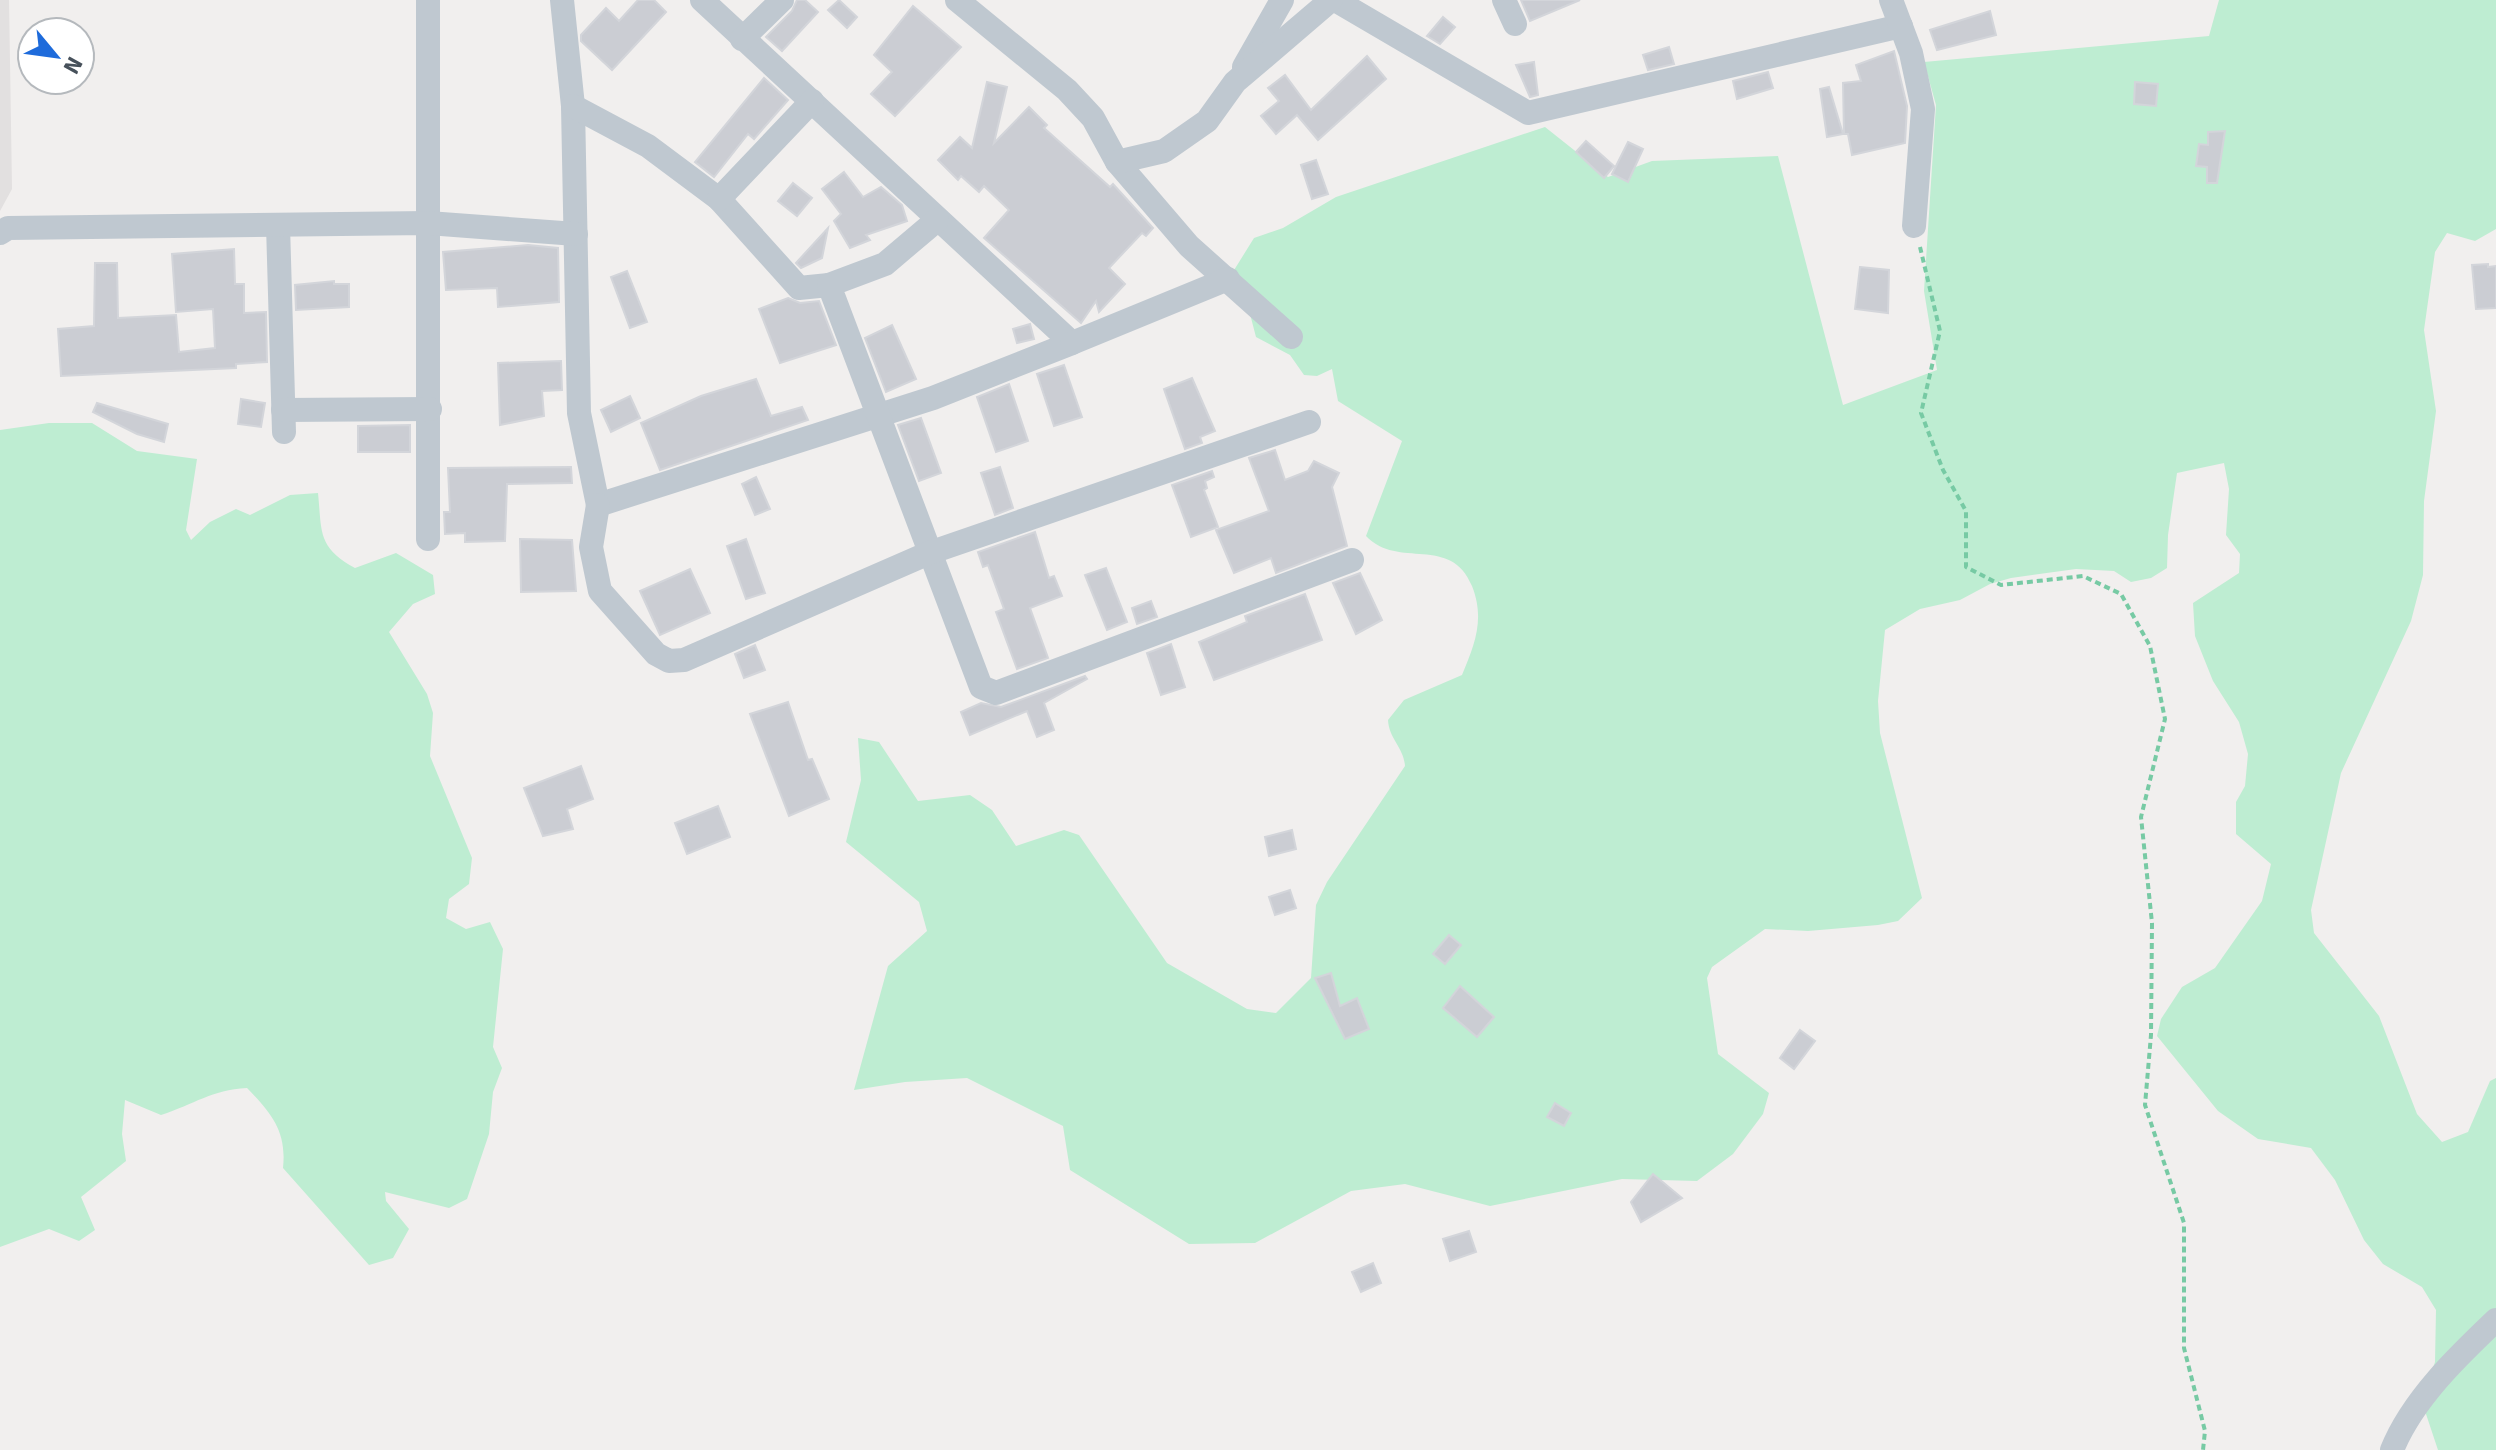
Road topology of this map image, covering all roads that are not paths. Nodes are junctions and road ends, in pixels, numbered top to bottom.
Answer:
1 (428, 0) edge
2 (562, 0) edge
3 (702, 0) edge
4 (782, 0) edge
5 (957, 0) edge
6 (1282, 0) edge
7 (1333, 0) edge
8 (1504, 0) edge
9 (1891, 0) edge
10 (1515, 24) dead end
11 (1901, 26) junction
12 (742, 39) junction
13 (1235, 82) junction
14 (812, 101) junction
15 (573, 106) junction
16 (1117, 162) junction
17 (719, 199) junction
18 (937, 220) junction
19 (428, 223) junction
20 (278, 225) junction
21 (1914, 226) road end
22 (0, 233) edge
23 (576, 234) junction
24 (1228, 279) junction
25 (829, 285) junction
26 (1291, 337) dead end
27 (1072, 343) junction
28 (430, 409) junction
29 (876, 417) junction
30 (1309, 422) dead end
31 (598, 505) junction
32 (428, 539) dead end
33 (929, 553) junction
34 (1352, 560) dead end
35 (2496, 1320) edge
36 (2392, 1450) edge

1 - 19 street
2 - 15 street
3 - 12 street
4 - 12 street
5 - 16 street
6 - 13 street
7 - 11 street
7 - 13 street
8 - 10 street
9 - 11 street
11 - 21 street
12 - 14 street
13 - 16 street
14 - 17 street
14 - 18 street
15 - 17 street
15 - 23 street
16 - 24 street
17 - 25 street
18 - 25 street
18 - 27 street
19 - 20 street
19 - 23 street
19 - 28 street
20 - 22 street
20 - 28 street
23 - 31 street
24 - 26 street
24 - 27 street
25 - 29 street
27 - 29 street
28 - 32 street
29 - 31 street
29 - 33 street
30 - 33 street
31 - 33 street
33 - 34 street
35 - 36 street

